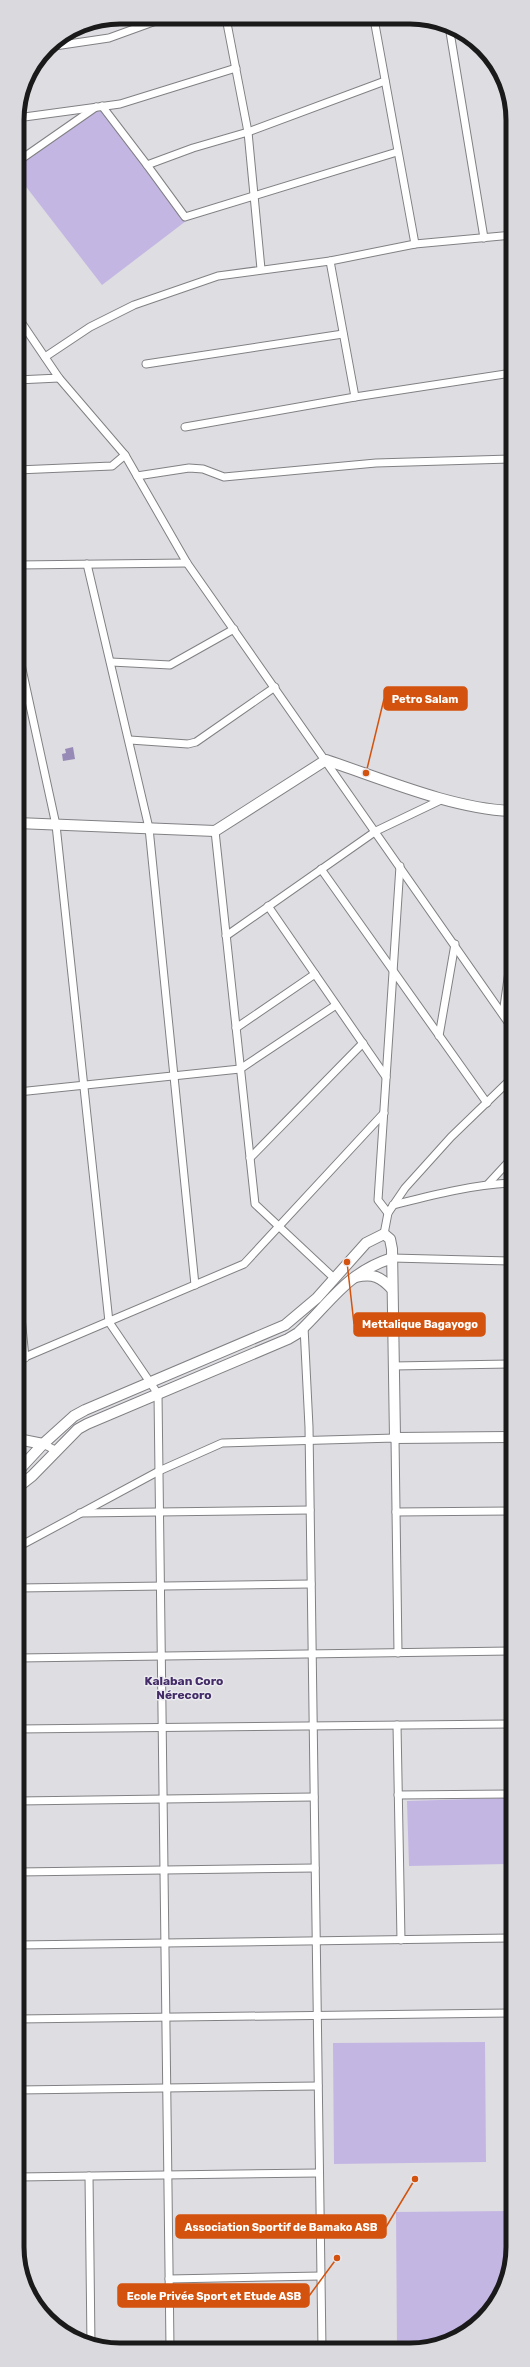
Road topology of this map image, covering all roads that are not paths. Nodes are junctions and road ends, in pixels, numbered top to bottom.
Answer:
1 (148, 24) edge
2 (227, 24) edge
3 (375, 24) edge
4 (450, 33) edge
5 (61, 45) edge
6 (236, 68) junction
7 (385, 82) junction
8 (100, 106) junction
9 (24, 117) edge
10 (248, 132) junction
11 (397, 152) junction
12 (24, 157) edge
13 (147, 165) junction
14 (254, 196) junction
15 (506, 236) edge
16 (484, 238) junction
17 (415, 244) junction
18 (330, 261) junction
19 (261, 269) junction
20 (24, 326) edge
21 (343, 334) junction
22 (45, 357) junction
23 (146, 364) dead end
24 (506, 374) edge
25 (58, 378) junction
26 (24, 380) edge
27 (355, 397) junction
28 (185, 427) dead end
29 (125, 455) junction
30 (506, 459) edge
31 (24, 470) edge
32 (137, 476) junction
33 (187, 563) junction
34 (87, 564) junction
35 (24, 565) edge
36 (234, 629) junction
37 (111, 662) junction
38 (24, 678) edge
39 (275, 687) junction
40 (130, 740) junction
41 (326, 760) junction
42 (443, 799) junction
43 (506, 811) edge
44 (24, 823) edge
45 (56, 825) junction
46 (149, 828) junction
47 (215, 831) junction
48 (376, 831) junction
49 (400, 866) junction
50 (321, 870) junction
51 (268, 906) junction
52 (226, 936) junction
53 (454, 944) junction
54 (393, 969) junction
55 (315, 974) junction
56 (506, 993) edge
57 (336, 1005) junction
58 (503, 1014) junction
59 (506, 1019) edge
60 (236, 1028) junction
61 (438, 1036) junction
62 (363, 1043) junction
63 (240, 1069) junction
64 (174, 1076) junction
65 (386, 1077) junction
66 (506, 1084) edge
67 (85, 1086) junction
68 (24, 1091) edge
69 (486, 1104) junction
70 (384, 1112) junction
71 (250, 1158) junction
72 (506, 1164) edge
73 (506, 1183) edge
74 (488, 1184) junction
75 (393, 1205) junction
76 (388, 1213) junction
77 (280, 1227) junction
78 (384, 1234) junction
79 (392, 1258) junction
80 (506, 1261) edge
81 (353, 1277) junction
82 (335, 1279) junction
83 (195, 1285) junction
84 (392, 1289) junction
85 (109, 1322) junction
86 (304, 1327) junction
87 (24, 1348) edge
88 (25, 1358) joint
89 (506, 1364) edge
90 (393, 1366) junction
91 (149, 1382) junction
92 (158, 1394) junction
93 (506, 1437) edge
94 (396, 1438) junction
95 (309, 1439) junction
96 (24, 1440) edge
97 (43, 1444) junction
98 (55, 1450) junction
99 (24, 1465) edge
100 (159, 1471) junction
101 (24, 1482) edge
102 (310, 1510) junction
103 (506, 1511) edge
104 (159, 1512) junction
105 (396, 1512) junction
106 (78, 1513) junction
107 (24, 1544) edge
108 (311, 1584) junction
109 (160, 1586) junction
110 (24, 1588) edge
111 (506, 1651) edge
112 (398, 1653) junction
113 (312, 1654) junction
114 (161, 1656) junction
115 (24, 1658) edge
116 (506, 1724) edge
117 (397, 1725) junction
118 (313, 1726) junction
119 (162, 1727) junction
120 (24, 1728) edge
121 (506, 1794) edge
122 (398, 1795) junction
123 (314, 1796) junction
124 (163, 1798) junction
125 (24, 1800) edge
126 (315, 1868) junction
127 (164, 1870) junction
128 (24, 1872) edge
129 (506, 1938) edge
130 (401, 1940) junction
131 (316, 1941) junction
132 (165, 1943) junction
133 (24, 1945) edge
134 (506, 2013) edge
135 (317, 2015) junction
136 (166, 2017) junction
137 (24, 2019) edge
138 (318, 2086) junction
139 (167, 2088) junction
140 (24, 2090) edge
141 (319, 2173) junction
142 (168, 2175) junction
143 (89, 2176) junction
144 (24, 2177) edge
145 (321, 2276) junction
146 (169, 2278) junction
147 (91, 2339) edge
148 (170, 2343) edge
149 (322, 2343) edge

1 - 5 street
2 - 6 street
3 - 7 street
4 - 16 street
6 - 8 street
6 - 10 street
7 - 10 street
7 - 11 street
8 - 9 street
8 - 12 street
8 - 13 street
10 - 13 street
10 - 14 street
11 - 14 street
11 - 17 street
13 - 14 street
14 - 19 street
15 - 16 street
16 - 17 street
17 - 18 street
18 - 19 street
18 - 21 street
19 - 22 street
20 - 22 street
21 - 23 street
21 - 27 street
22 - 25 street
24 - 27 street
25 - 26 street
25 - 29 street
27 - 28 street
29 - 31 street
29 - 32 street
30 - 32 street
32 - 33 street
33 - 34 street
33 - 36 street
34 - 35 street
34 - 37 street
36 - 37 street
36 - 39 street
37 - 40 street
38 - 45 street
39 - 40 street
39 - 41 street
40 - 46 street
41 - 42 main road
41 - 47 main road
41 - 48 street
42 - 43 main road
42 - 48 street
44 - 45 main road
45 - 46 main road
45 - 67 street
46 - 47 main road
46 - 64 street
47 - 52 street
48 - 49 street
48 - 50 street
49 - 53 street
49 - 54 street
50 - 51 street
50 - 54 street
51 - 52 street
51 - 55 street
52 - 60 street
53 - 58 street
53 - 61 street
54 - 61 street
54 - 65 street
55 - 57 street
55 - 60 street
56 - 58 street
57 - 62 street
57 - 63 street
58 - 59 street
60 - 63 street
61 - 69 street
62 - 65 street
62 - 71 street
63 - 64 street
63 - 71 street
64 - 67 street
64 - 83 street
65 - 70 street
66 - 69 street
67 - 68 street
67 - 85 street
69 - 75 street
70 - 76 street
70 - 77 street
71 - 77 street
72 - 74 street
73 - 74 street
74 - 75 street
75 - 76 street
76 - 78 street
77 - 82 street
77 - 83 street
78 - 79 main road
78 - 82 main road
79 - 80 street
79 - 81 main road
79 - 84 main road
81 - 84 main road
81 - 86 main road
82 - 91 main road
83 - 85 street
84 - 90 main road
85 - 88 street
85 - 91 street
86 - 92 main road
86 - 95 street
87 - 88 street
89 - 90 street
90 - 94 main road
91 - 92 street
91 - 97 main road
92 - 98 main road
92 - 100 street
93 - 94 main road
94 - 95 street
94 - 105 street
95 - 100 street
95 - 102 street
96 - 97 main road
97 - 98 street
97 - 99 main road
98 - 101 main road
100 - 104 street
100 - 106 street
102 - 104 street
102 - 108 street
103 - 105 street
104 - 106 street
104 - 109 street
105 - 112 street
106 - 107 street
108 - 109 street
108 - 113 street
109 - 110 street
109 - 114 street
111 - 112 street
112 - 113 street
113 - 114 street
113 - 118 street
114 - 115 street
114 - 119 street
116 - 117 street
117 - 118 street
117 - 122 street
118 - 119 street
118 - 123 street
119 - 120 street
119 - 124 street
121 - 122 street
122 - 130 street
123 - 124 street
123 - 126 street
124 - 125 street
124 - 127 street
126 - 127 street
126 - 131 street
127 - 128 street
127 - 132 street
129 - 130 street
130 - 131 street
131 - 132 street
131 - 135 street
132 - 133 street
132 - 136 street
134 - 135 street
135 - 136 street
135 - 138 street
136 - 137 street
136 - 139 street
138 - 139 street
138 - 141 street
139 - 140 street
139 - 142 street
141 - 142 street
141 - 145 street
142 - 143 street
142 - 146 street
143 - 144 street
143 - 147 street
145 - 146 street
145 - 149 street
146 - 148 street

